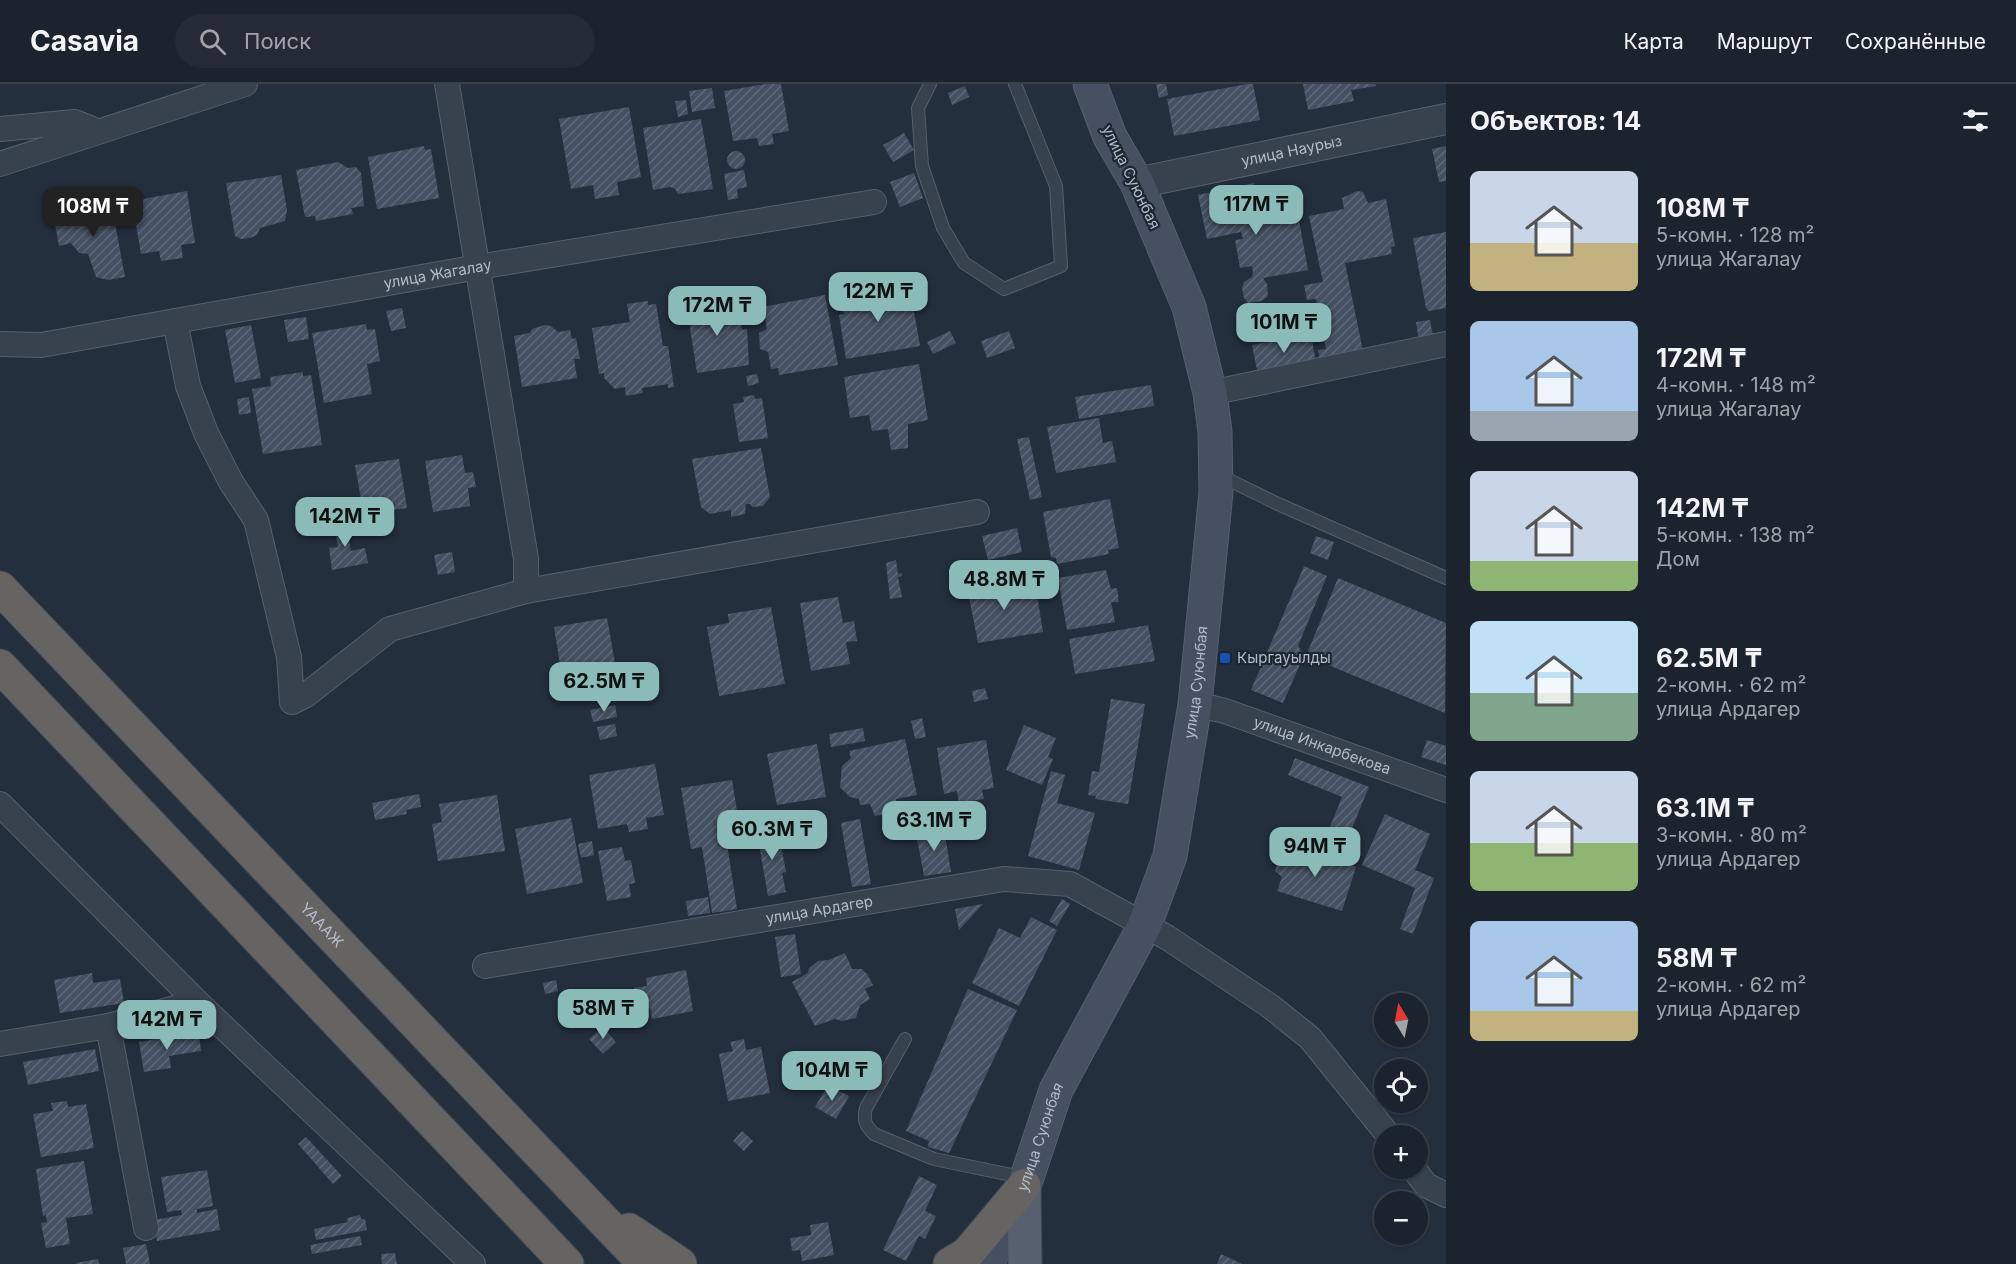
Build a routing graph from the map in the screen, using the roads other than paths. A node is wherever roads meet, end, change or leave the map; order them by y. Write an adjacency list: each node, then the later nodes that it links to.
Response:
1 (244, 84): 8 (street)
2 (447, 84): 12 (street)
3 (930, 84): 4 (lane)
4 (1015, 84)
5 (1090, 84): 10 (main road, улица Суюнбая)
6 (1446, 119): 10 (street, улица Наурыз)
7 (0, 129): 8 (street)
8 (97, 131): 9 (street)
9 (0, 164)
10 (1137, 183): 16 (main road, улица Суюнбая)
11 (874, 202): 12 (street, улица Жагалау)
12 (478, 267): 13 (street, улица Жагалау); 21 (street)
13 (176, 321): 14 (street, улица Жагалау); 21 (street)
14 (0, 344)
15 (1446, 344): 16 (street)
16 (1210, 393): 17 (main road, улица Суюнбая)
17 (1216, 470): 19 (lane); 23 (main road, улица Суюнбая)
18 (977, 512): 21 (street)
19 (1446, 578)
20 (0, 588): 36 (highway, ҮАААЖ)
21 (526, 591)
22 (0, 666): 39 (highway)
23 (1195, 704): 24 (street, улица Инкарбекова); 26 (main road, улица Суюнбая)
24 (1446, 790)
25 (0, 804): 28 (street)
26 (1144, 927): 27 (street, улица Ардагер); 32 (street, улица Ардагер); 34 (main road, улица Суюнбая)
27 (485, 966)
28 (197, 1002): 29 (street); 38 (street)
29 (108, 1026): 31 (street); 37 (street)
30 (905, 1039): 34 (lane)
31 (0, 1044)
32 (1380, 1125)
33 (1421, 1179): 35 (street)
34 (1026, 1182): 42 (highway); 43 (main road, улица Суюнбая); 44 (main road); 45 (main road)
35 (1446, 1195)
36 (582, 1196): 40 (highway, ҮАААЖ); 41 (highway)
37 (146, 1228)
38 (473, 1264)
39 (567, 1264)
40 (645, 1264)
41 (680, 1264)
42 (951, 1264)
43 (987, 1264)
44 (1012, 1264)
45 (1025, 1264)

